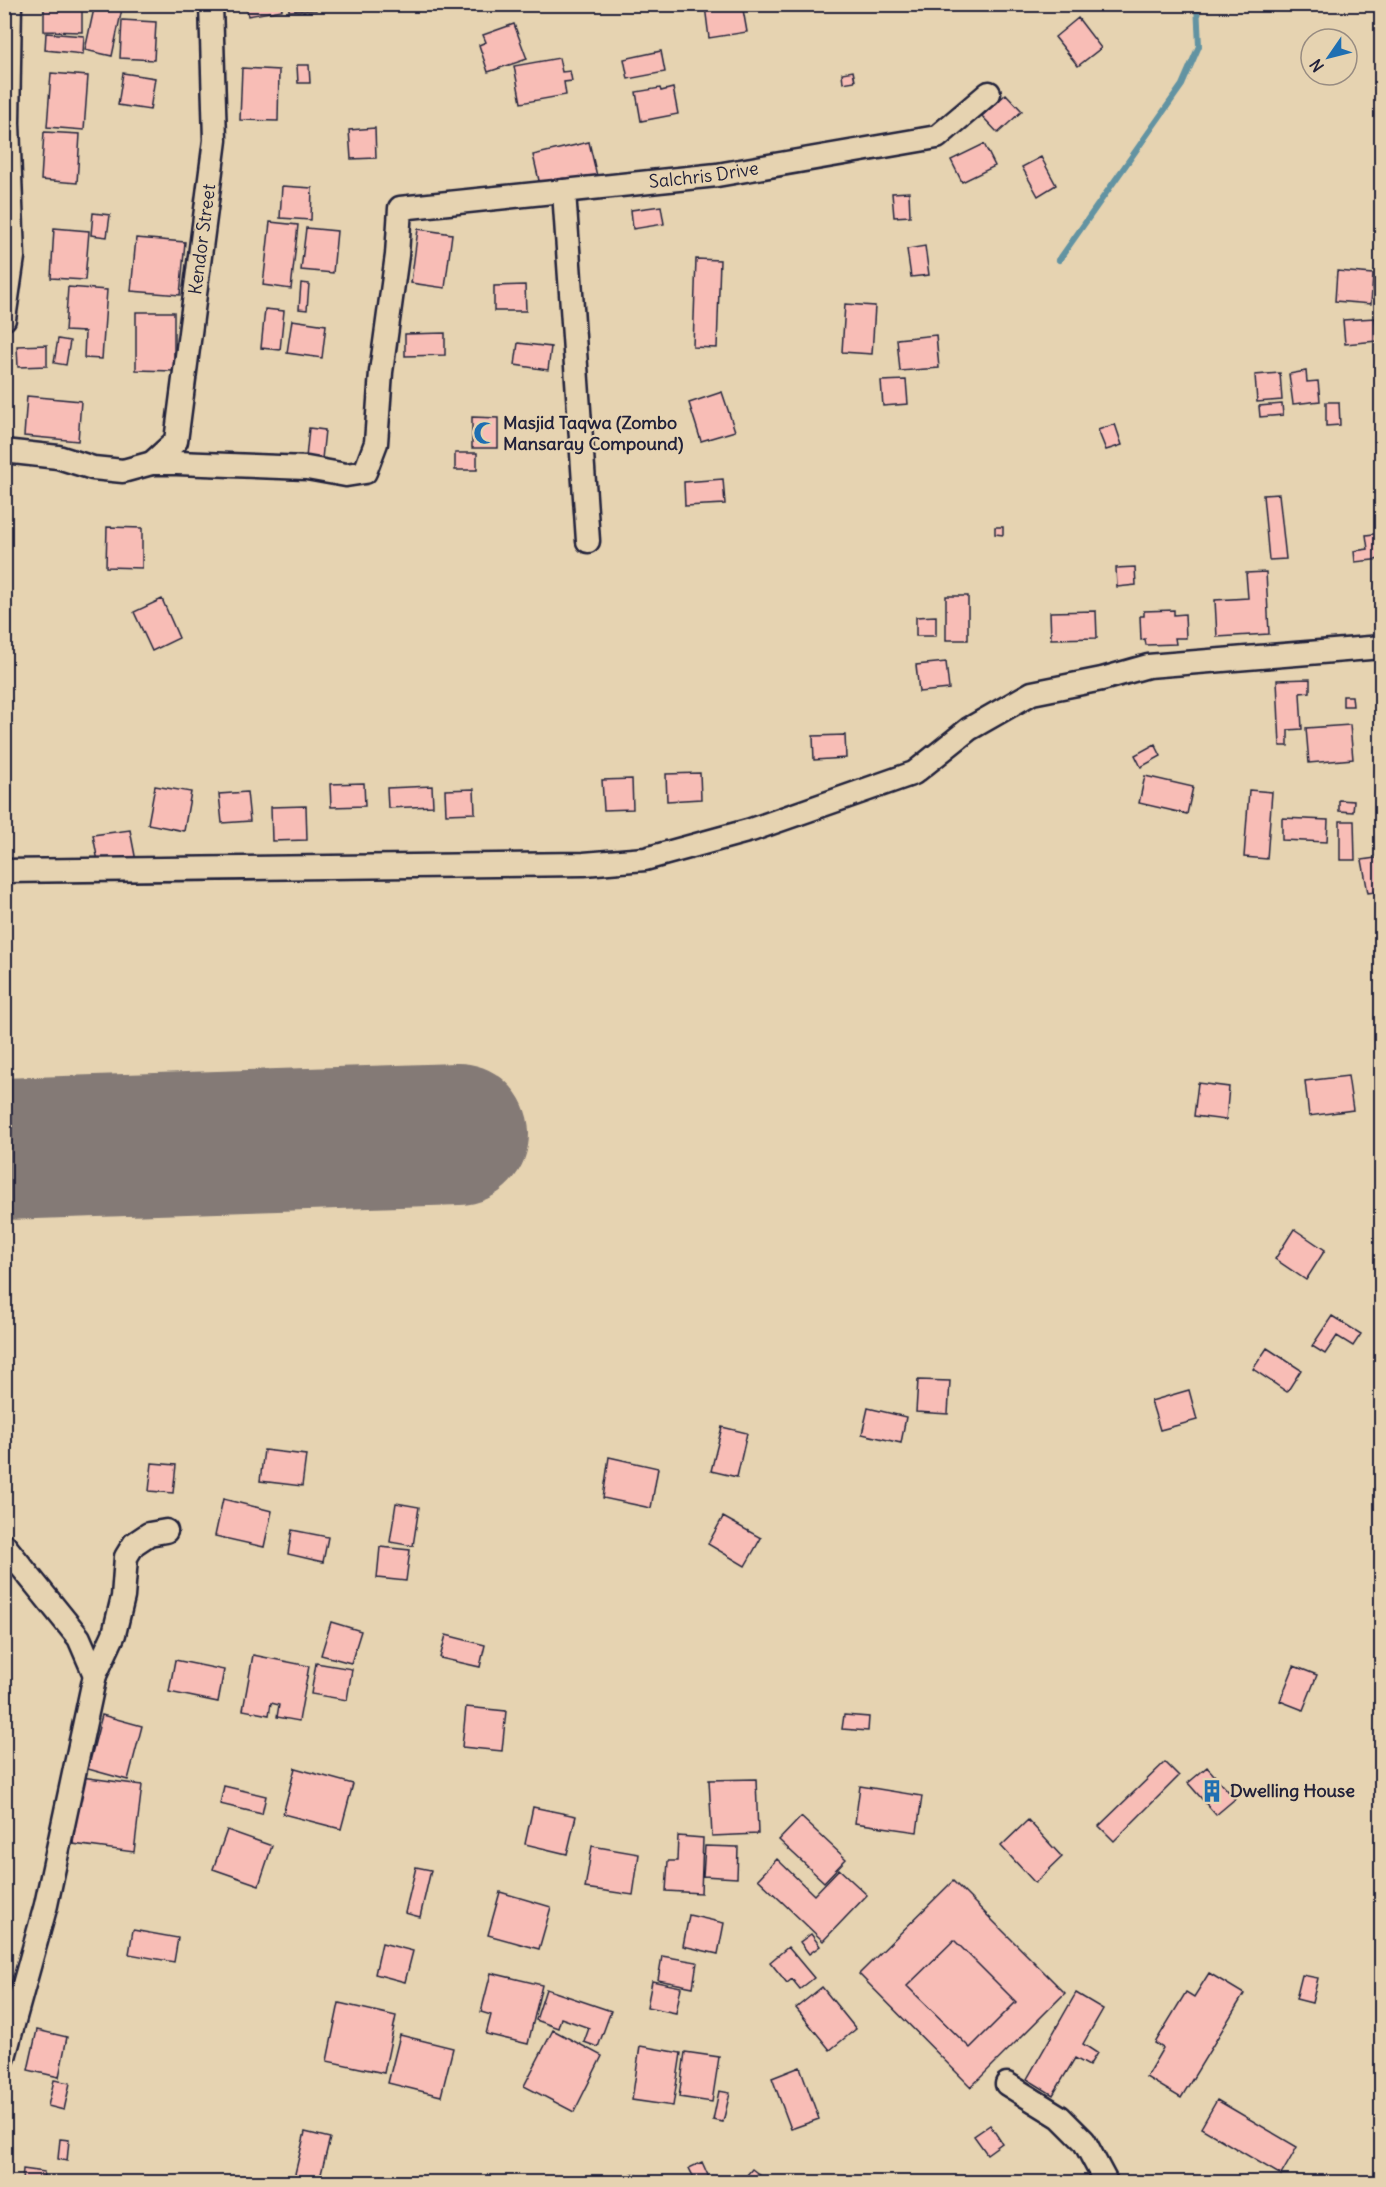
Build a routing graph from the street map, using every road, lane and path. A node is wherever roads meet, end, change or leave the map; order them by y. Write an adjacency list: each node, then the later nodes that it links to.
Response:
1 (10, 4): 5 (street)
2 (212, 4): 7 (street, Kendor Street)
3 (989, 93): 4 (street, Salchris Drive)
4 (564, 191): 7 (street, Salchris Drive); 8 (street)
5 (4, 319)
6 (4, 451): 7 (street)
7 (152, 464)
8 (588, 541)
9 (1382, 647): 10 (street)
10 (4, 871)
11 (166, 1531): 13 (street)
12 (4, 1545): 13 (street)
13 (95, 1675): 14 (street)
14 (13, 1995): 15 (street)
15 (4, 2057)
16 (1007, 2084): 17 (street)
17 (1106, 2182)

